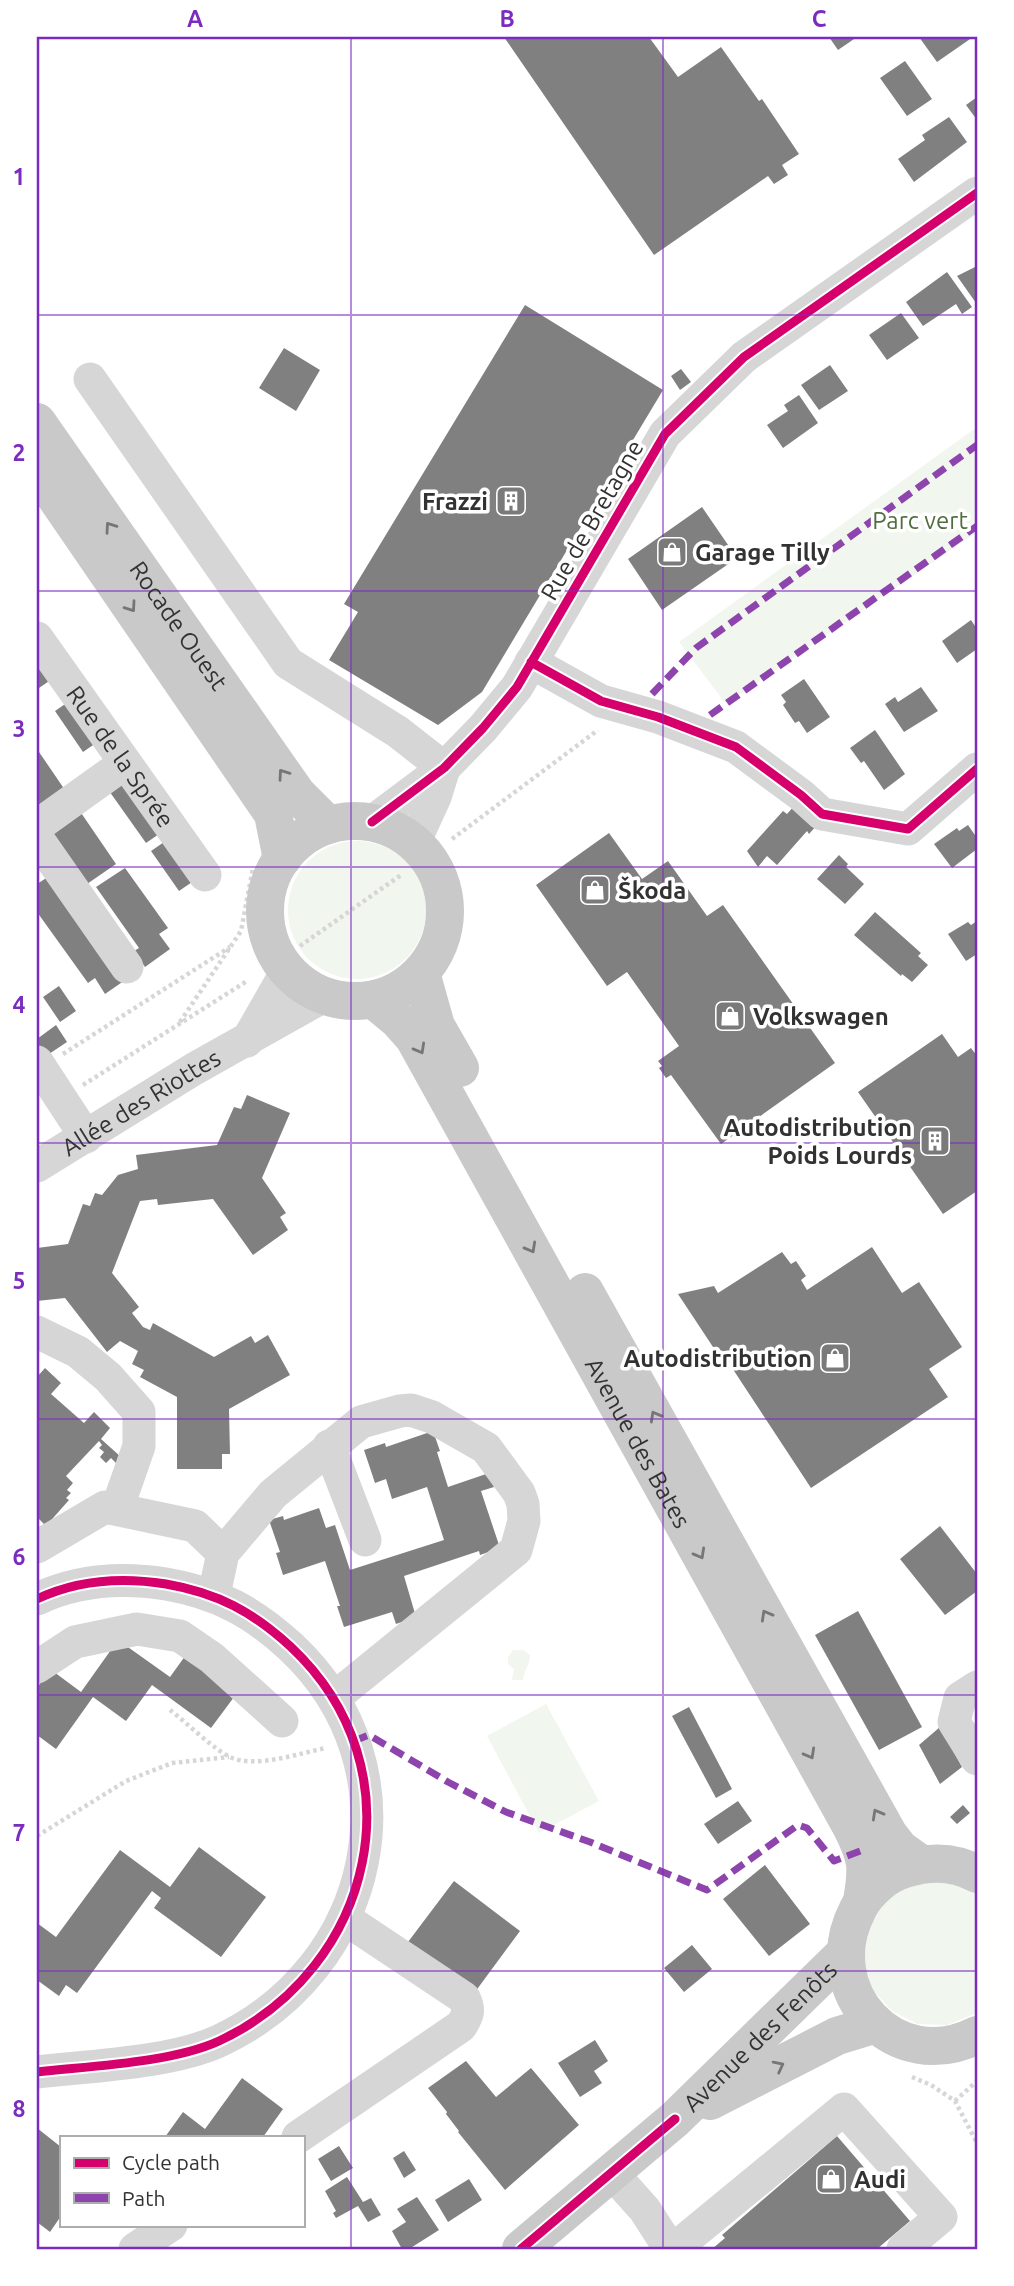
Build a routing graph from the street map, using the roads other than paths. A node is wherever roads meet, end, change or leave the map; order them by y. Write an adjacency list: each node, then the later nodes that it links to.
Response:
1 (977, 193): 6 (street, Rue de Bretagne)
2 (90, 379): 9 (street)
3 (37, 422): 12 (main road, Rocade Ouest, one-way to 3)
4 (37, 470): 15 (main road, Rocade Ouest, one-way to 15)
5 (37, 638): 8 (street, Rue de la Sprée)
6 (537, 652): 7 (street); 7 (street); 9 (street, Rue de Bretagne)
7 (736, 747): 10 (street)
8 (125, 763): 13 (street); 17 (street, Rue de la Sprée)
9 (444, 768): 11 (street, Rue de Bretagne); 16 (street, Rue de Bretagne)
10 (977, 769)
11 (372, 822): 12 (main road); 16 (main road)
12 (328, 825): 15 (main road)
13 (37, 826)
14 (37, 838): 19 (street)
15 (267, 858): 18 (main road)
16 (408, 859): 20 (main road)
17 (205, 875)
18 (279, 965): 21 (main road); 23 (street, Allée des Riottes)
19 (128, 967)
20 (421, 973): 22 (main road); 40 (main road, Avenue des Bates, one-way to 20)
21 (324, 996): 22 (main road); 23 (street, Allée des Riottes)
22 (374, 999): 42 (main road, Avenue des Bates, one-way to 42)
23 (247, 1041): 25 (street, Allée des Riottes)
24 (39, 1065): 25 (street)
25 (86, 1137): 26 (street, Allée des Riottes)
26 (37, 1166)
27 (37, 1332): 29 (street)
28 (329, 1446): 30 (street); 32 (street); 37 (street)
29 (117, 1509): 31 (street); 32 (street)
30 (365, 1540)
31 (37, 1547)
32 (223, 1553): 33 (street)
33 (214, 1595): 34 (street); 37 (street)
34 (37, 1599)
35 (37, 1667): 38 (street)
36 (977, 1687): 39 (street)
37 (334, 1698): 43 (street)
38 (282, 1721)
39 (977, 1759)
40 (921, 1864): 41 (main road); 42 (main road)
41 (973, 1866)
42 (862, 1901): 44 (main road)
43 (344, 1918): 47 (street); 49 (street)
44 (844, 1954): 45 (main road); 48 (main road, Avenue des Fenôts)
45 (876, 2024): 46 (main road); 48 (main road, Avenue des Fenôts, one-way to 45)
46 (970, 2047)
47 (37, 2072)
48 (675, 2119): 50 (main road, Avenue des Fenôts)
49 (299, 2136)
50 (611, 2173): 53 (main road, Avenue des Fenôts); 54 (street)
51 (170, 2226): 52 (street)
52 (135, 2249)
53 (521, 2249)
54 (672, 2249): 55 (street)
55 (903, 2249)

